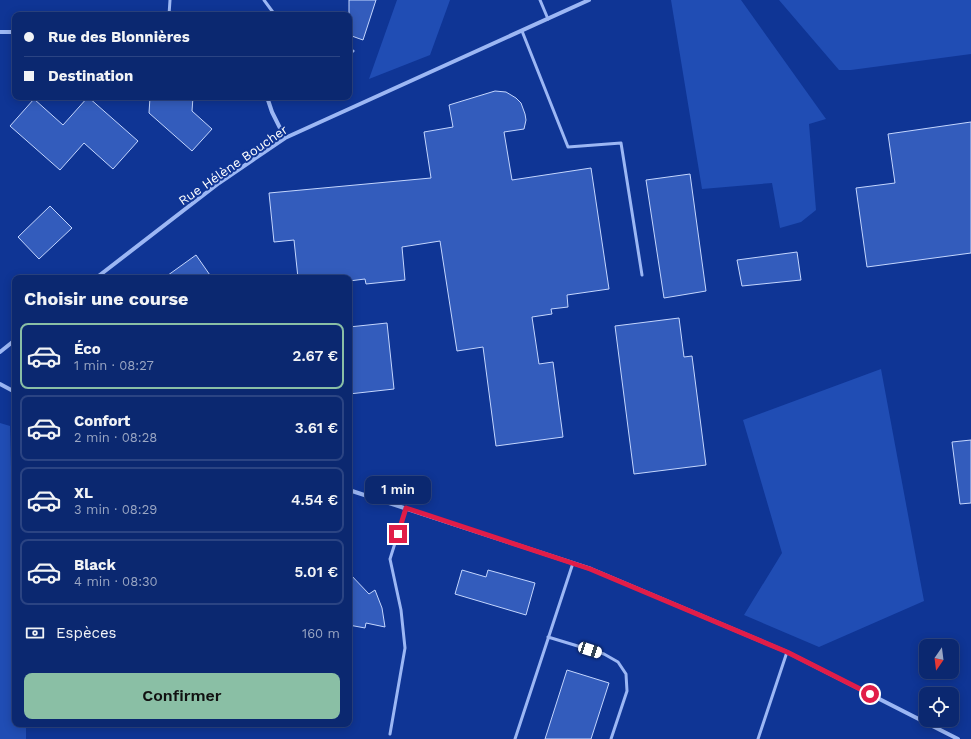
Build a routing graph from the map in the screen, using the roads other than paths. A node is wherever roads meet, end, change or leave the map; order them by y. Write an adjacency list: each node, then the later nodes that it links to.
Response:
1 (170, 0): 5 (lane)
2 (264, 0): 6 (lane)
3 (540, 0): 7 (lane)
4 (589, 0): 7 (street, Rue Hélène Boucher)
5 (169, 12)
6 (273, 12)
7 (548, 19): 8 (street, Rue Hélène Boucher)
8 (522, 31): 12 (street, Rue Hélène Boucher); 14 (lane)
9 (0, 32): 10 (street)
10 (12, 32)
11 (268, 100): 12 (street)
12 (285, 138): 13 (street, Rue Hélène Boucher)
13 (100, 275)
14 (642, 275)
15 (12, 342): 16 (street)
16 (0, 352)
17 (0, 384): 18 (street)
18 (12, 390)
19 (352, 491): 20 (street)
20 (406, 508): 21 (street); 24 (lane)
21 (573, 563): 22 (lane); 23 (street)
22 (548, 637): 25 (lane); 26 (lane)
23 (787, 652): 27 (lane); 28 (street)
24 (390, 734)
25 (514, 739)
26 (611, 739)
27 (758, 739)
28 (958, 739)

